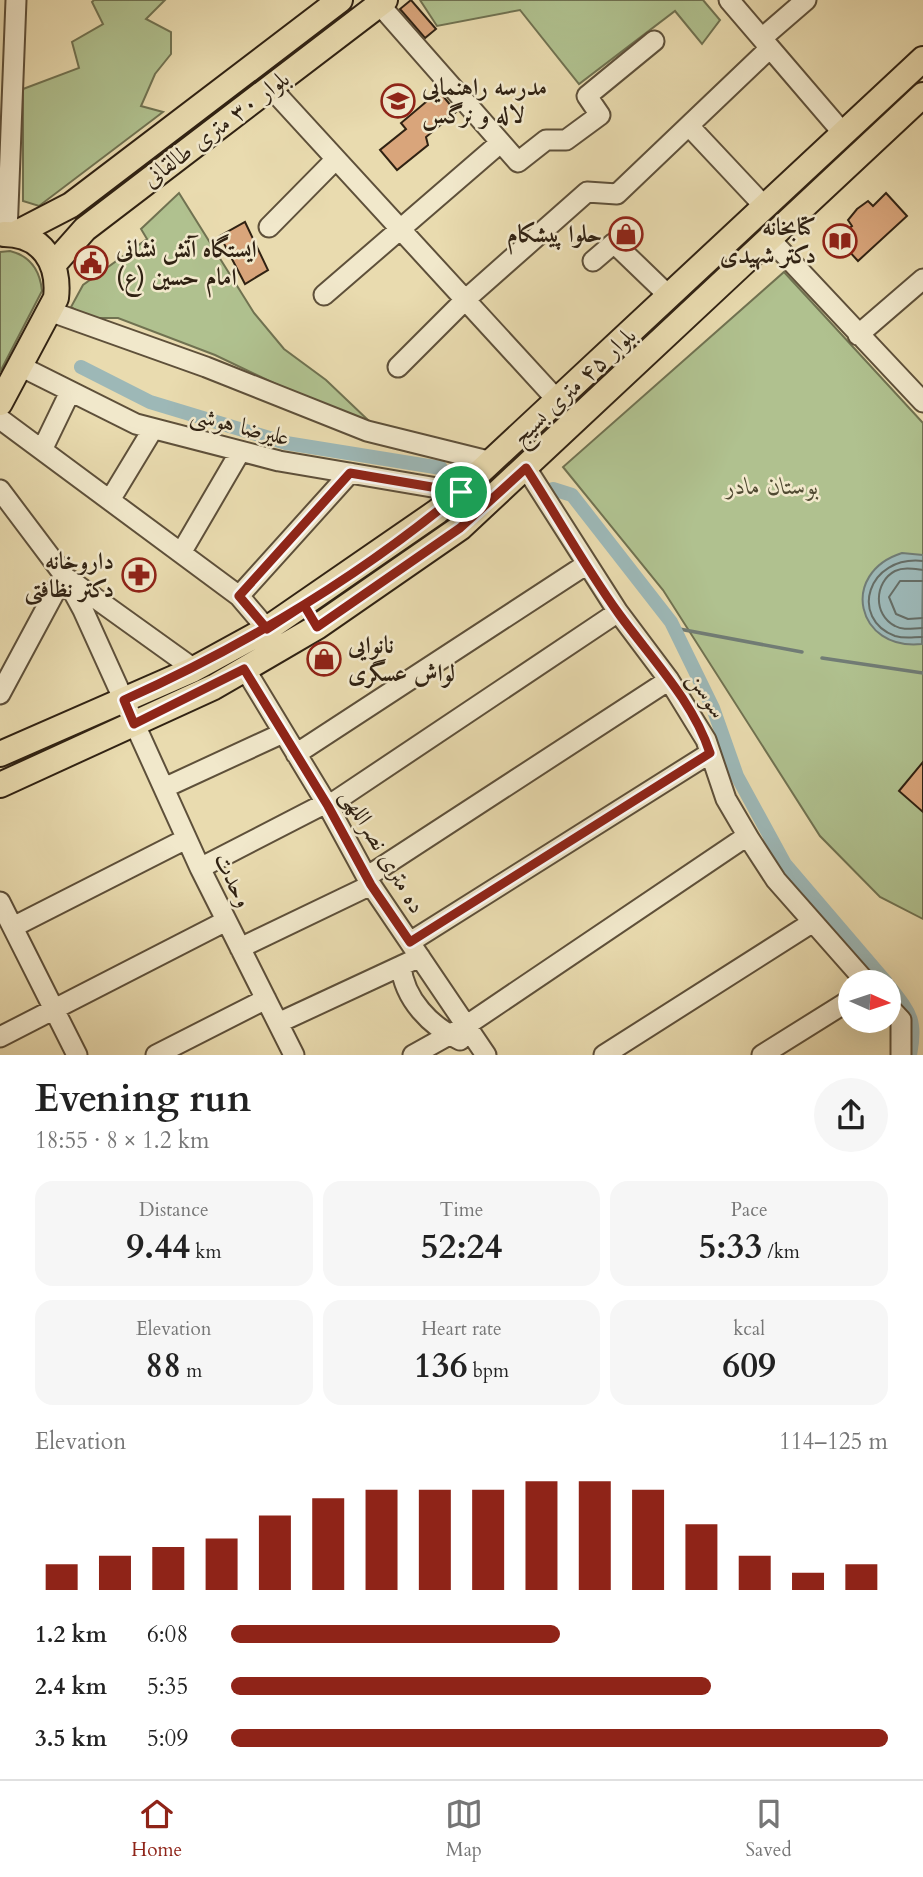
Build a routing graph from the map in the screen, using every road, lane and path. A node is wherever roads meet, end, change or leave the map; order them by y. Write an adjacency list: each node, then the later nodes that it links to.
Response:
1 (16, 0): 10 (street)
2 (340, 0): 19 (main road, بلوار ۳۰ متری طالقانی)
3 (729, 0): 7 (street)
4 (806, 0): 7 (street)
5 (382, 2): 9 (main road, بلوار ۳۰ متری طالقانی); 14 (street)
6 (654, 41): 14 (street)
7 (766, 43): 12 (street); 13 (street)
8 (923, 58): 13 (main road, بلوار ۴۵ متری بسیج)
9 (270, 88): 15 (street); 22 (main road, بلوار ۳۰ متری طالقانی)
10 (6, 91): 19 (street)
11 (923, 95): 20 (main road, بلوار ۴۵ متری بسیج)
12 (689, 126): 16 (street); 26 (street)
13 (843, 134): 16 (main road, بلوار ۴۵ متری بسیج)
14 (500, 143): 18 (street)
15 (337, 159): 17 (street); 18 (street)
16 (765, 207): 25 (main road, بلوار ۴۵ متری بسیج)
17 (269, 227)
18 (400, 229): 24 (street); 26 (street)
19 (8, 234): 22 (main road)
20 (769, 238): 28 (street); 40 (main road, بلوار ۴۵ متری بسیج)
21 (593, 261): 25 (street)
22 (54, 264): 27 (main road)
23 (923, 279): 28 (street)
24 (324, 295)
25 (669, 296): 32 (main road, بلوار ۴۵ متری بسیج)
26 (465, 300): 30 (street); 32 (street)
27 (50, 311): 29 (main road); 39 (street)
28 (858, 335): 33 (street)
29 (20, 366): 31 (street, علیرضا هوشی); 34 (main road)
30 (397, 367)
31 (70, 392): 36 (street, علیرضا هوشی); 37 (street)
32 (558, 401): 39 (main road, بلوار ۴۵ متری بسیج)
33 (923, 402)
34 (0, 403)
35 (0, 419): 37 (street)
36 (153, 429): 38 (street, علیرضا هوشی); 44 (street)
37 (42, 450): 44 (street)
38 (240, 452): 41 (street, علیرضا هوشی); 45 (street)
39 (492, 463): 43 (main road, بلوار ۴۵ متری بسیج)
40 (526, 468): 46 (street, سوسن); 51 (main road, بلوار ۴۵ متری بسیج)
41 (350, 473): 43 (street, علیرضا هوشی); 48 (street)
42 (0, 490): 47 (street)
43 (461, 492): 49 (main road, بلوار ۴۵ متری بسیج)
44 (110, 500): 45 (street)
45 (181, 553): 48 (street)
46 (587, 564): 50 (street, سوسن); 62 (street)
47 (64, 575): 53 (street); 56 (street); 57 (street)
48 (239, 596): 52 (street)
49 (304, 605): 51 (main road); 52 (main road, بلوار ۴۵ متری بسیج)
50 (618, 612): 55 (street, سوسن); 65 (street)
51 (317, 627): 54 (main road, بلوار ۴۵ متری بسیج)
52 (267, 629): 53 (main road, بلوار ۴۵ متری بسیج)
53 (194, 669): 57 (main road, بلوار ۴۵ متری بسیج)
54 (244, 669): 58 (main road, بلوار ۴۵ متری بسیج); 59 (street, ده متری نصراللهی)
55 (669, 680): 60 (street, سوسن); 69 (street)
56 (0, 694)
57 (124, 700): 58 (street, وحدت); 61 (main road, بلوار ۴۵ متری بسیج)
58 (134, 724): 63 (main road, بلوار ۴۵ متری بسیج); 64 (street, وحدت)
59 (283, 733): 62 (street, ده متری نصراللهی); 64 (street)
60 (710, 753): 66 (street, سوسن); 75 (street)
61 (0, 754)
62 (296, 754): 65 (street, ده متری نصراللهی)
63 (0, 785)
64 (164, 788): 67 (street, وحدت)
65 (327, 804): 68 (street); 69 (street, ده متری نصراللهی)
66 (747, 836): 72 (street, سوسن); 82 (street)
67 (187, 839): 68 (street, وحدت); 73 (street)
68 (200, 868): 71 (street, وحدت)
69 (369, 880): 74 (street); 75 (street, ده متری نصراللهی)
70 (0, 902): 73 (street)
71 (226, 921): 74 (street, وحدت); 80 (street)
72 (813, 922): 77 (street, سوسن); 92 (street)
73 (13, 927): 80 (street)
74 (240, 948): 78 (street, وحدت)
75 (415, 949): 76 (street); 82 (street, ده متری نصراللهی)
76 (401, 966): 81 (street); 84 (street)
77 (855, 970)
78 (266, 999): 81 (street, وحدت); 89 (street)
79 (838, 1008): 93 (street)
80 (54, 1009): 85 (street); 88 (street)
81 (278, 1023): 90 (street, وحدت)
82 (467, 1025): 84 (street); 86 (street, ده متری نصراللهی)
83 (900, 1033): 87 (street)
84 (449, 1035): 86 (street); 91 (street)
85 (0, 1037)
86 (485, 1052)
87 (899, 1053)
88 (78, 1055)
89 (156, 1055)
90 (294, 1055)
91 (413, 1055)
92 (604, 1055)
93 (762, 1055)

